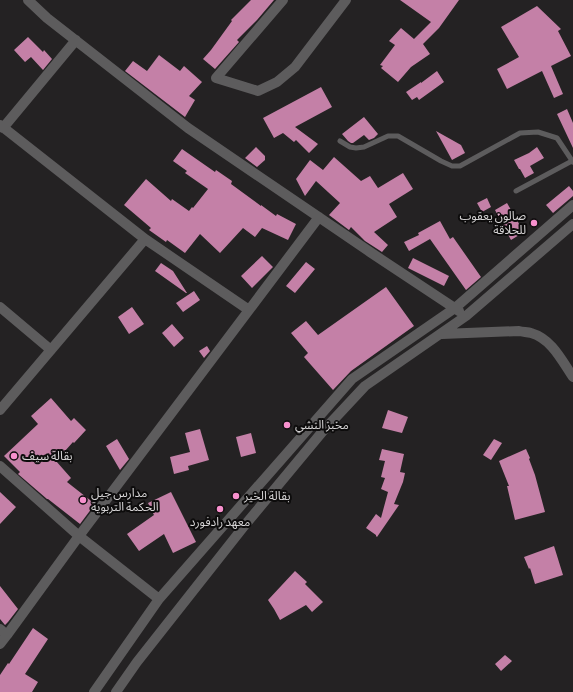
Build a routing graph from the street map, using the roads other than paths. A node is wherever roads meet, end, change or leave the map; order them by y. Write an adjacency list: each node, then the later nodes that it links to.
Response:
1 (28, 0): 4 (street)
2 (283, 0): 3 (street)
3 (346, 0)
4 (76, 40): 5 (street); 10 (street)
5 (2, 126): 12 (street)
6 (340, 141): 7 (lane)
7 (573, 162): 8 (lane)
8 (516, 191)
9 (573, 205): 14 (street)
10 (319, 217): 14 (street); 15 (street)
11 (573, 224): 16 (street)
12 (145, 239): 15 (street); 18 (street)
13 (0, 307): 18 (street)
14 (455, 308): 16 (street); 23 (street)
15 (249, 310): 22 (street)
16 (466, 316): 17 (street)
17 (442, 334): 19 (street); 27 (street)
18 (51, 350): 20 (street)
19 (573, 378)
20 (0, 410)
21 (0, 466): 22 (street)
22 (79, 536): 23 (street); 24 (street)
23 (159, 599): 26 (street)
24 (4, 632): 25 (street)
25 (0, 644)
26 (94, 692)
27 (116, 692)

